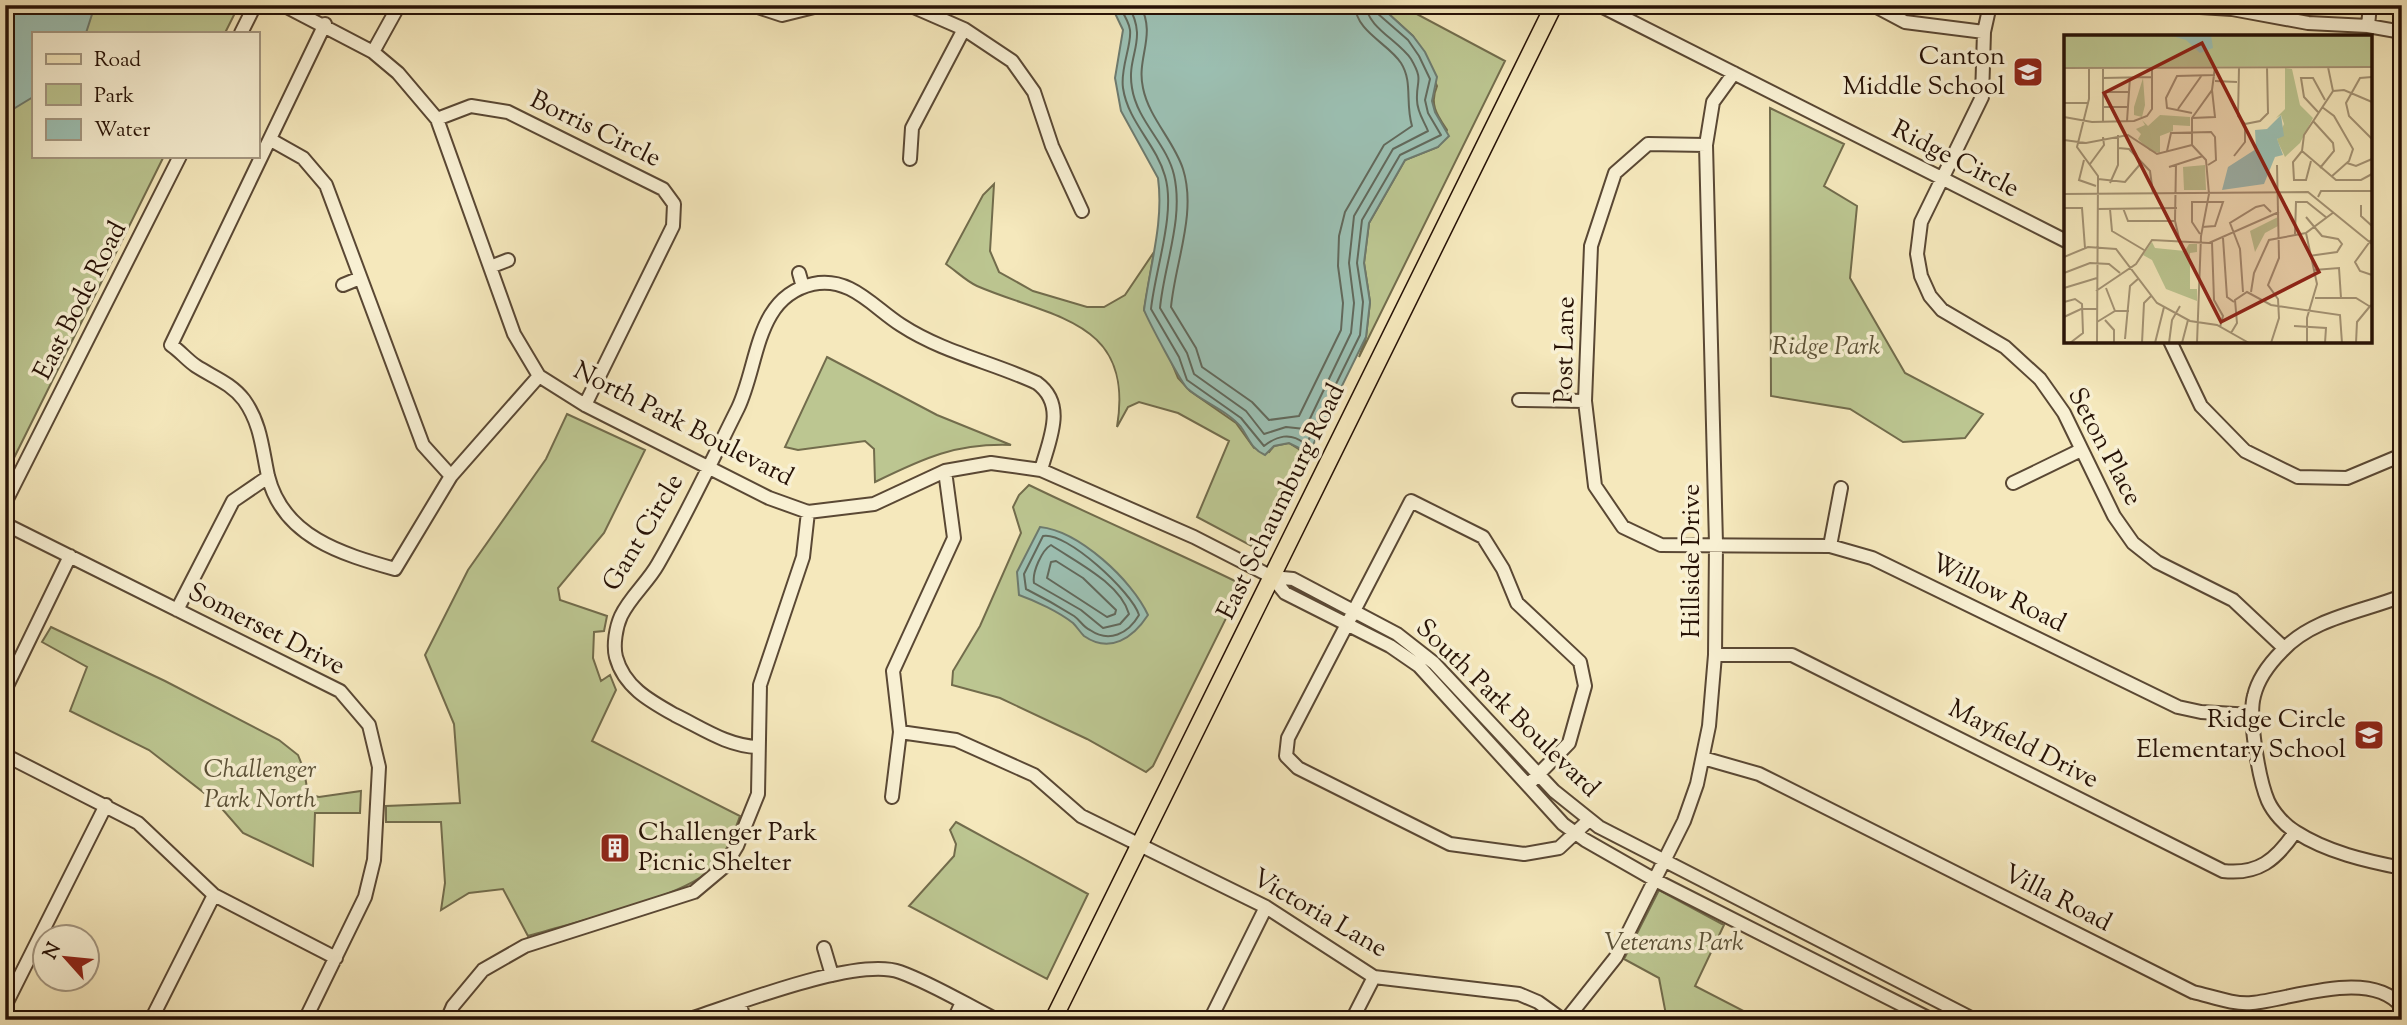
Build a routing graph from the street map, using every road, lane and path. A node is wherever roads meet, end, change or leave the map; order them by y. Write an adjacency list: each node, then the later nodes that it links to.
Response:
1 (255, 5): 17 (street)
2 (284, 5): 14 (street, North Park Boulevard)
3 (398, 5): 20 (street)
4 (751, 5): 5 (street)
5 (822, 5)
6 (909, 5): 16 (street)
7 (1554, 5): 56 (main road, East Schaumburg Road)
8 (1599, 5): 21 (street, Ridge Circle)
9 (1873, 5): 18 (street)
10 (1990, 5): 18 (street, Seton Place)
11 (2168, 5): 13 (street)
12 (2370, 5): 15 (street)
13 (2233, 7): 15 (street)
14 (325, 24): 20 (street, North Park Boulevard); 23 (street)
15 (2368, 26): 19 (street)
16 (964, 29): 26 (street); 28 (street)
17 (242, 32)
18 (1984, 32): 27 (street, Seton Place)
19 (2402, 32)
20 (373, 52): 22 (street, North Park Boulevard)
21 (1734, 73): 24 (street, Hillside Drive); 27 (street, Ridge Circle)
22 (437, 120): 31 (street, North Park Boulevard); 40 (street, Borris Circle)
23 (271, 140): 33 (street); 47 (street)
24 (1706, 145): 39 (street, Post Lane); 53 (street, Hillside Drive)
25 (179, 158): 50 (street, East Bode Road)
26 (910, 159)
27 (1942, 180): 29 (street, Ridge Circle); 41 (street, Seton Place)
28 (1082, 211)
29 (2064, 240)
30 (508, 260): 31 (street)
31 (490, 267): 37 (street, North Park Boulevard)
32 (799, 274): 35 (street)
33 (360, 278): 34 (street); 46 (street)
34 (343, 285)
35 (803, 287): 43 (street, Gant Circle); 44 (street)
36 (2171, 343): 42 (street)
37 (539, 376): 40 (street, North Park Boulevard); 46 (street)
38 (1519, 400): 39 (street)
39 (1585, 401): 53 (street, Post Lane)
40 (585, 405): 43 (street, North Park Boulevard)
41 (2081, 450): 48 (street); 61 (street, Seton Place)
42 (2402, 455)
43 (710, 466): 51 (street, North Park Boulevard); 66 (street, Gant Circle)
44 (1041, 470): 45 (street, North Park Boulevard); 56 (street, North Park Boulevard)
45 (945, 471): 51 (street, North Park Boulevard); 65 (street)
46 (451, 476): 47 (street)
47 (268, 477): 58 (street)
48 (2013, 483)
49 (1841, 488): 54 (street)
50 (5, 503)
51 (808, 512): 66 (street)
52 (5, 524): 55 (street, Somerset Drive)
53 (1716, 544): 54 (street, Willow Road); 62 (street, Hillside Drive)
54 (1830, 546): 64 (street, Willow Road)
55 (70, 556): 58 (street, Somerset Drive); 63 (street)
56 (1272, 577): 59 (street, South Park Boulevard); 60 (street, South Park Boulevard); 76 (main road, East Schaumburg Road)
57 (2402, 596): 61 (street)
58 (177, 610): 83 (street, Somerset Drive)
59 (1356, 612): 60 (street); 69 (street, South Park Boulevard); 69 (street)
60 (1345, 624): 70 (street, South Park Boulevard); 75 (street)
61 (2284, 648): 64 (street)
62 (1715, 655): 68 (street, Hillside Drive); 74 (street, Mayfield Drive)
63 (5, 690)
64 (2252, 715): 74 (street)
65 (900, 733): 71 (street); 76 (street, Victoria Lane)
66 (758, 747): 92 (street)
67 (5, 754): 72 (street)
68 (1703, 758): 77 (street, Hillside Drive); 89 (street, Villa Road)
69 (1539, 775): 70 (street); 73 (street, South Park Boulevard)
70 (1528, 785): 75 (street, South Park Boulevard)
71 (892, 797)
72 (106, 805): 80 (street); 88 (street)
73 (1589, 820): 75 (street); 77 (street, South Park Boulevard)
74 (2295, 832): 78 (street)
75 (1576, 834): 79 (street, South Park Boulevard)
76 (1139, 846): 81 (street, Victoria Lane); 97 (main road, East Schaumburg Road)
77 (1664, 861): 79 (street, Hillside Drive); 102 (street, South Park Boulevard)
78 (2402, 868)
79 (1655, 880): 100 (street, Hillside Drive); 101 (street, South Park Boulevard)
80 (214, 895): 83 (street); 90 (street)
81 (1266, 907): 85 (street, Victoria Lane); 98 (street)
82 (824, 948): 84 (street)
83 (336, 958): 91 (street, Somerset Drive)
84 (832, 975): 86 (street); 87 (street)
85 (1374, 977): 99 (street); 100 (street, Victoria Lane)
86 (962, 1002): 95 (street); 96 (street)
87 (740, 1004): 93 (street); 94 (street)
88 (5, 1006)
89 (2402, 1007)
90 (151, 1020)
91 (305, 1020)
92 (447, 1020)
93 (687, 1020)
94 (744, 1020)
95 (954, 1020)
96 (997, 1020)
97 (1053, 1020)
98 (1210, 1020)
99 (1352, 1020)
100 (1565, 1020)
101 (1933, 1020)
102 (1975, 1020)

